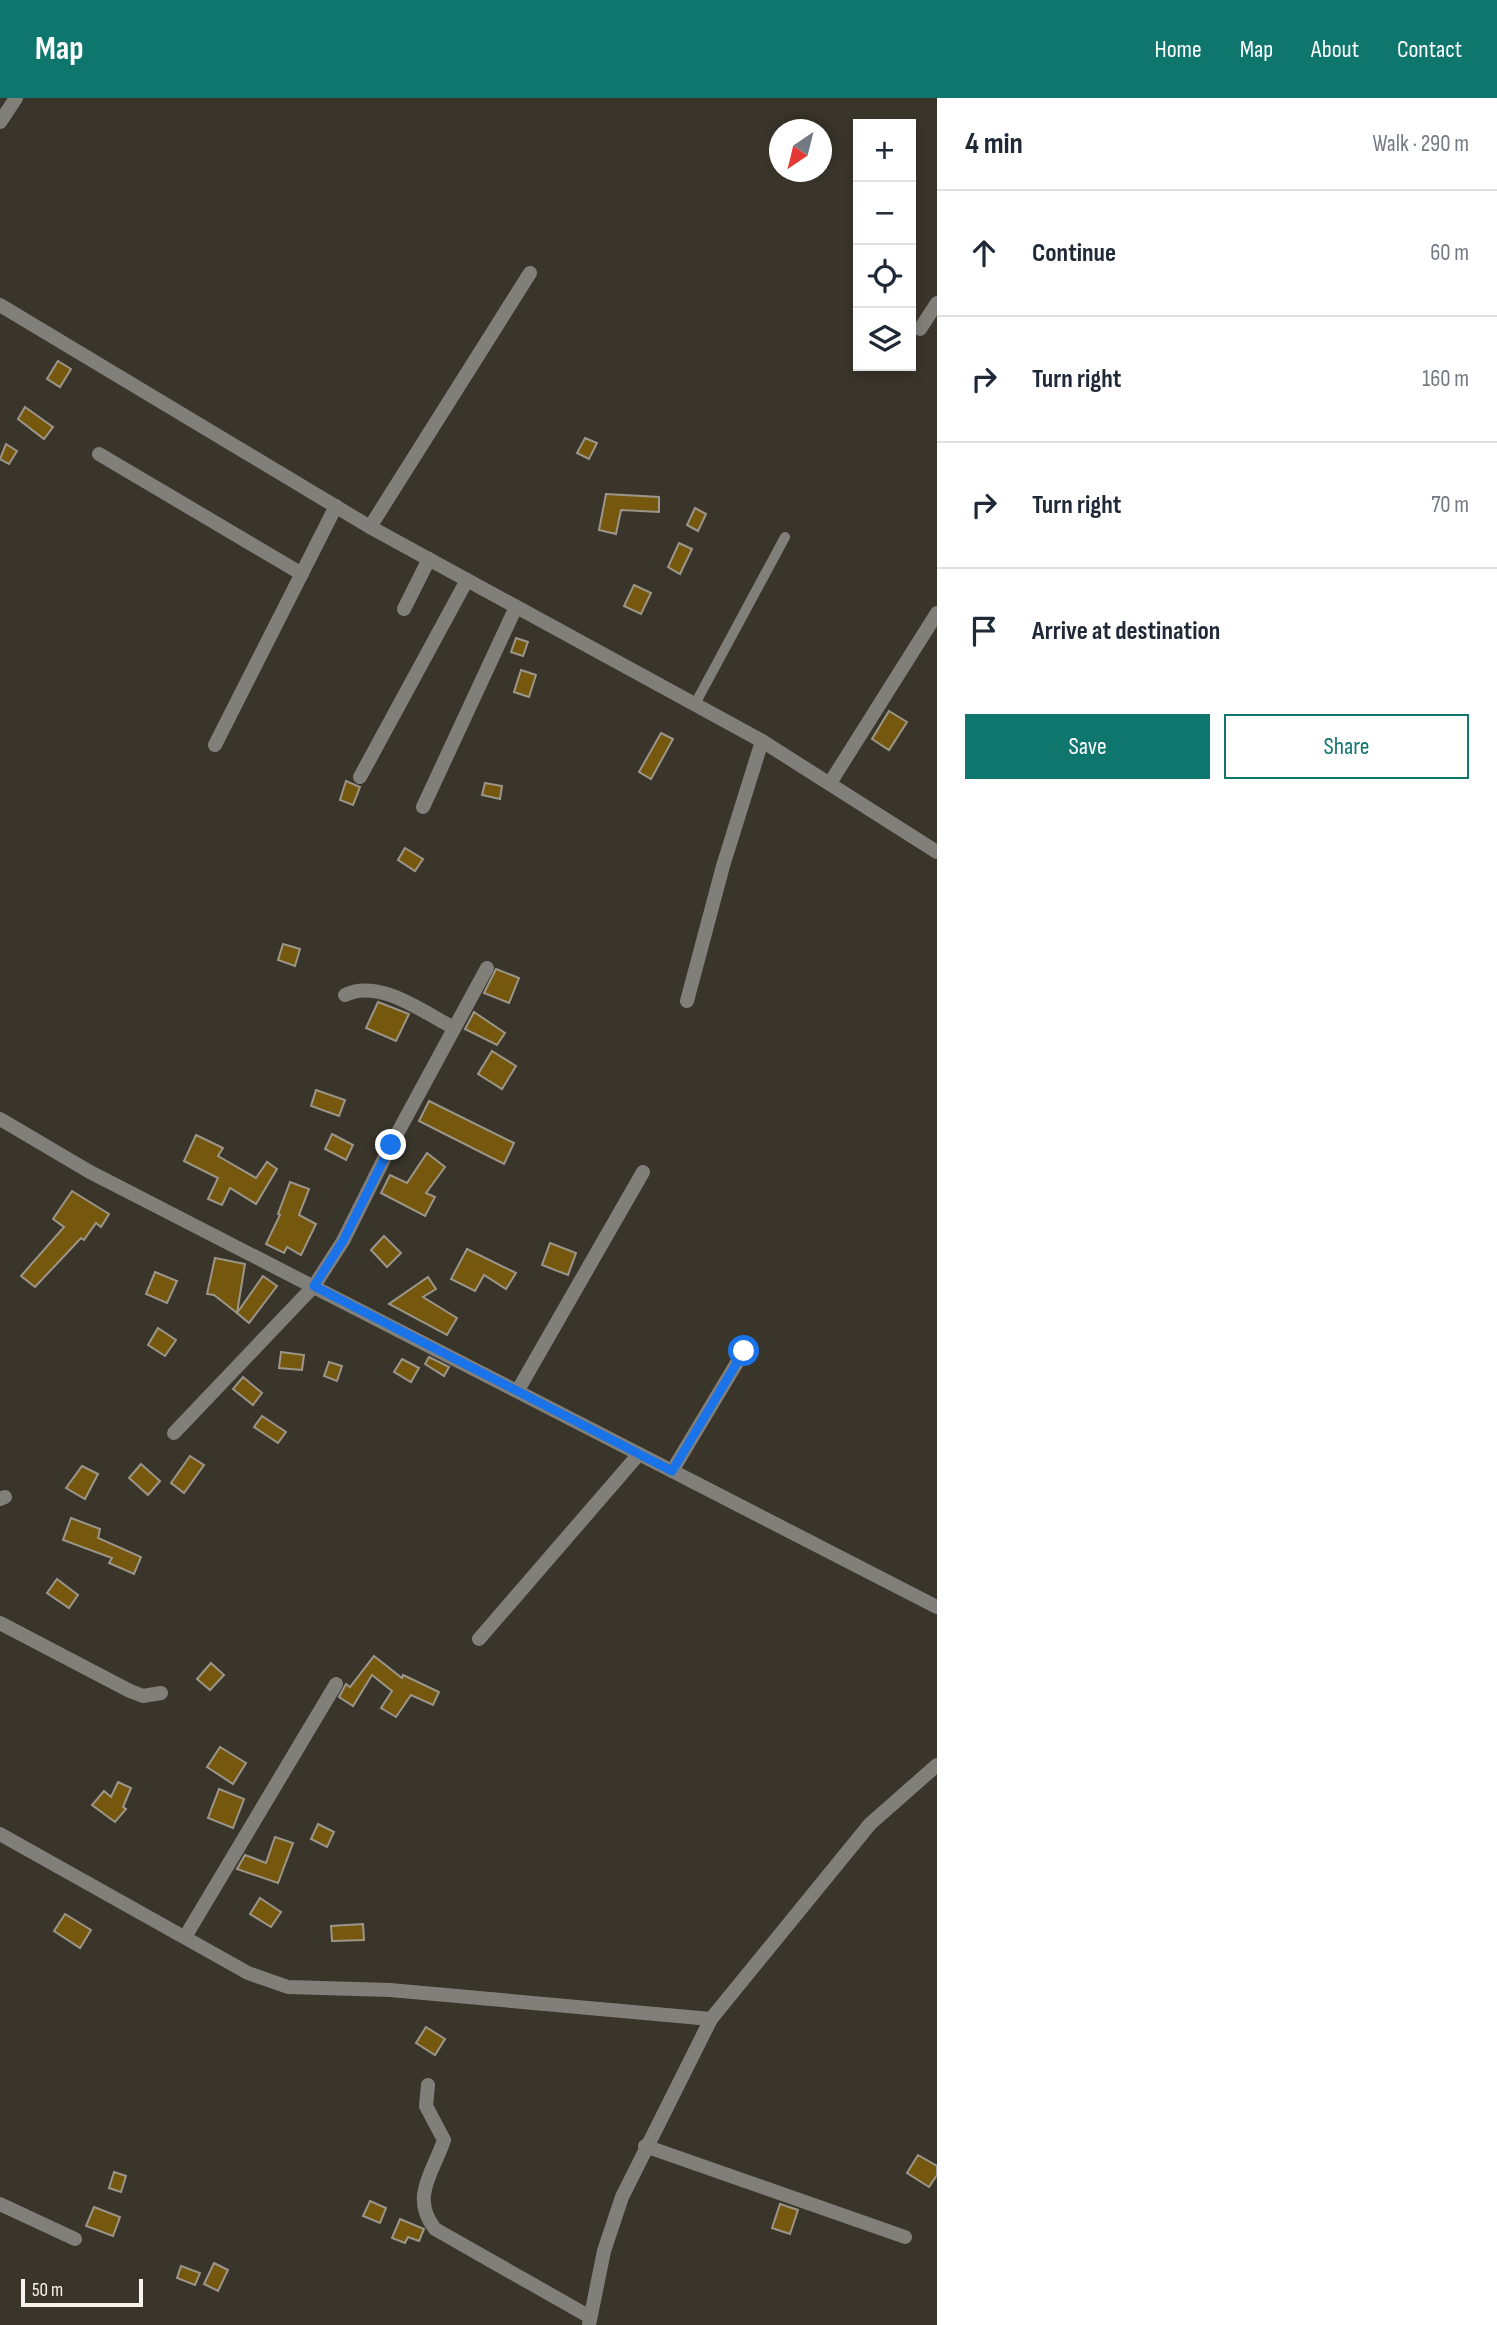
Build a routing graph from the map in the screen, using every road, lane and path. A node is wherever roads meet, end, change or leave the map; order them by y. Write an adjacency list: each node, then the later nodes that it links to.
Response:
1 (16, 98): 2 (street)
2 (0, 122)
3 (530, 273): 9 (street)
4 (937, 303): 6 (street)
5 (0, 305): 8 (street)
6 (920, 329)
7 (99, 454): 12 (street)
8 (336, 506): 9 (street); 12 (street)
9 (370, 527): 11 (street)
10 (785, 537): 17 (lane)
11 (429, 559): 13 (street); 15 (street)
12 (302, 574): 19 (street)
13 (467, 580): 14 (street); 20 (street)
14 (516, 607): 17 (street); 22 (street)
15 (404, 609)
16 (937, 613): 21 (street)
17 (695, 704): 18 (street)
18 (762, 741): 21 (street); 26 (street)
19 (215, 745)
20 (360, 777)
21 (830, 783): 23 (street)
22 (423, 807)
23 (937, 852)
24 (487, 968): 27 (street)
25 (345, 995): 27 (street)
26 (687, 1001)
27 (454, 1028): 30 (street)
28 (0, 1119): 30 (street)
29 (643, 1172): 32 (street)
30 (314, 1286): 32 (street); 33 (street)
31 (744, 1351): 35 (street)
32 (518, 1390): 34 (street)
33 (174, 1433)
34 (639, 1454): 35 (street); 38 (street)
35 (672, 1471): 36 (street)
36 (937, 1607)
37 (0, 1623): 40 (street)
38 (480, 1639)
39 (336, 1684): 43 (street)
40 (161, 1693)
41 (937, 1765): 44 (street)
42 (0, 1835): 43 (street)
43 (185, 1937): 44 (street)
44 (712, 2019): 46 (street)
45 (428, 2085): 50 (street)
46 (645, 2146): 48 (street); 50 (street)
47 (0, 2204): 49 (street)
48 (905, 2237)
49 (75, 2239)
50 (589, 2321)

